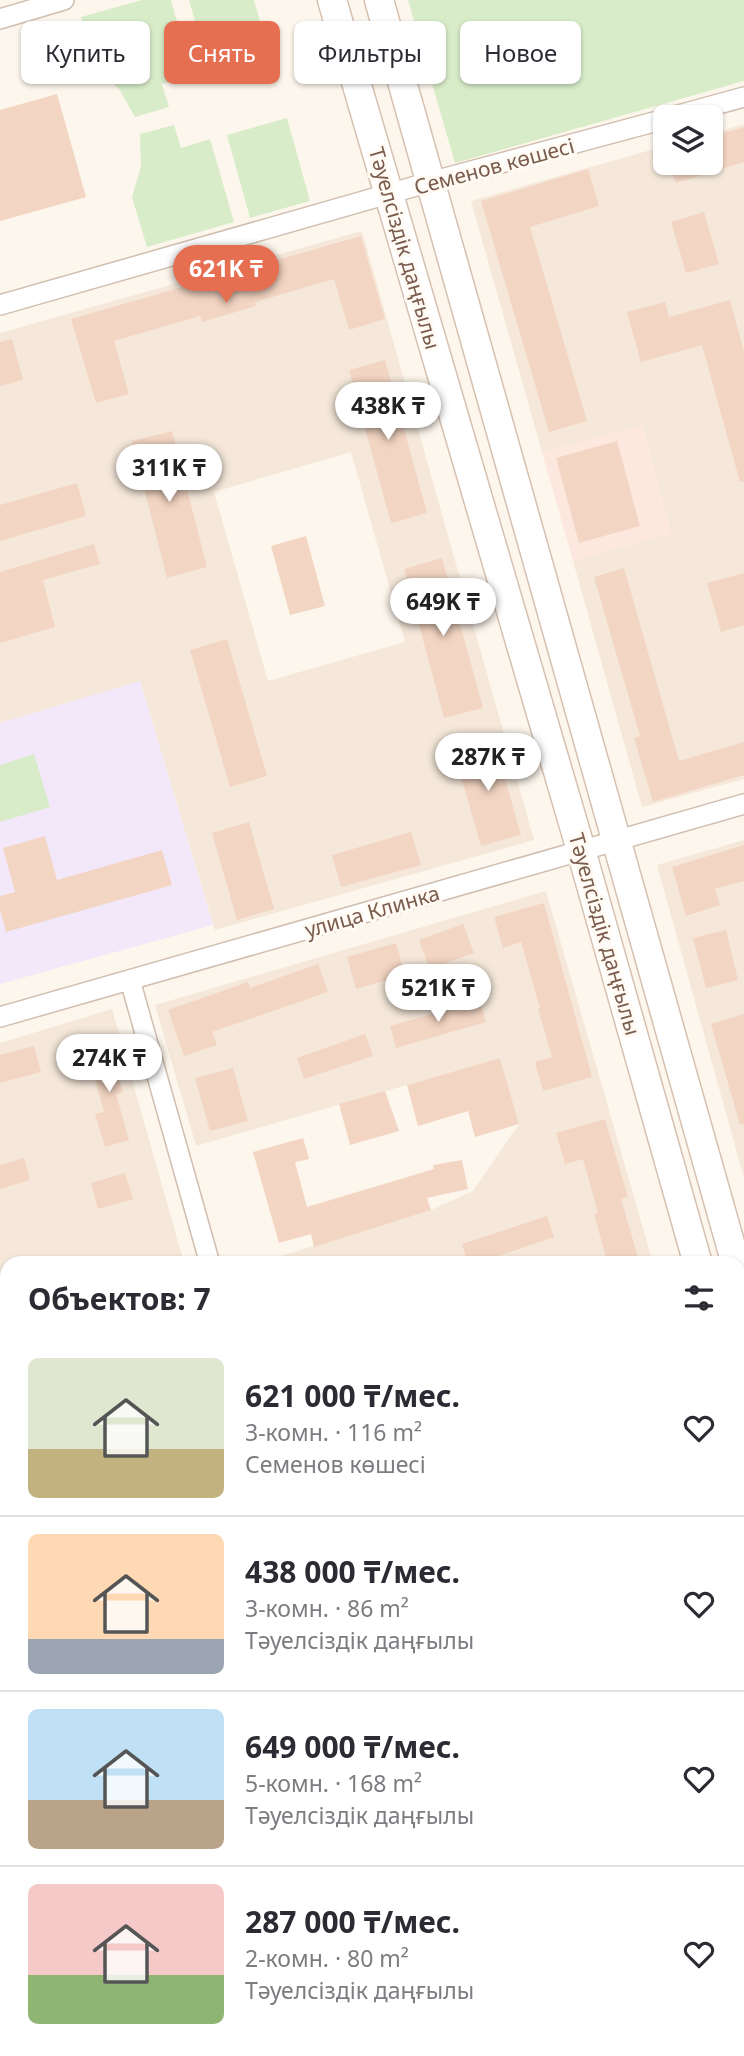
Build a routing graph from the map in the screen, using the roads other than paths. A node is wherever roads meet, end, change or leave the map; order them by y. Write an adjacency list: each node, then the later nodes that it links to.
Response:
1 (64, 0): 4 (street)
2 (332, 0): 9 (street, Тәуелсіздік даңғылы)
3 (379, 0): 8 (street, Тәуелсіздік даңғылы)
4 (0, 19)
5 (744, 97): 6 (street)
6 (715, 105)
7 (653, 122): 8 (street, Семенов көшесі)
8 (430, 182): 9 (street, Семенов көшесі); 12 (street, Тәуелсіздік даңғылы)
9 (389, 194): 10 (street, Семенов көшесі); 13 (street, Тәуелсіздік даңғылы)
10 (0, 305)
11 (744, 804): 12 (street, улица Клинка)
12 (616, 841): 13 (street, улица Клинка); 18 (street, Тәуелсіздік даңғылы)
13 (581, 850): 14 (street, улица Клинка); 17 (street, Тәуелсіздік даңғылы)
14 (130, 980): 15 (street, улица Клинка); 16 (street)
15 (0, 1017)
16 (207, 1256)
17 (696, 1256)
18 (734, 1256)

